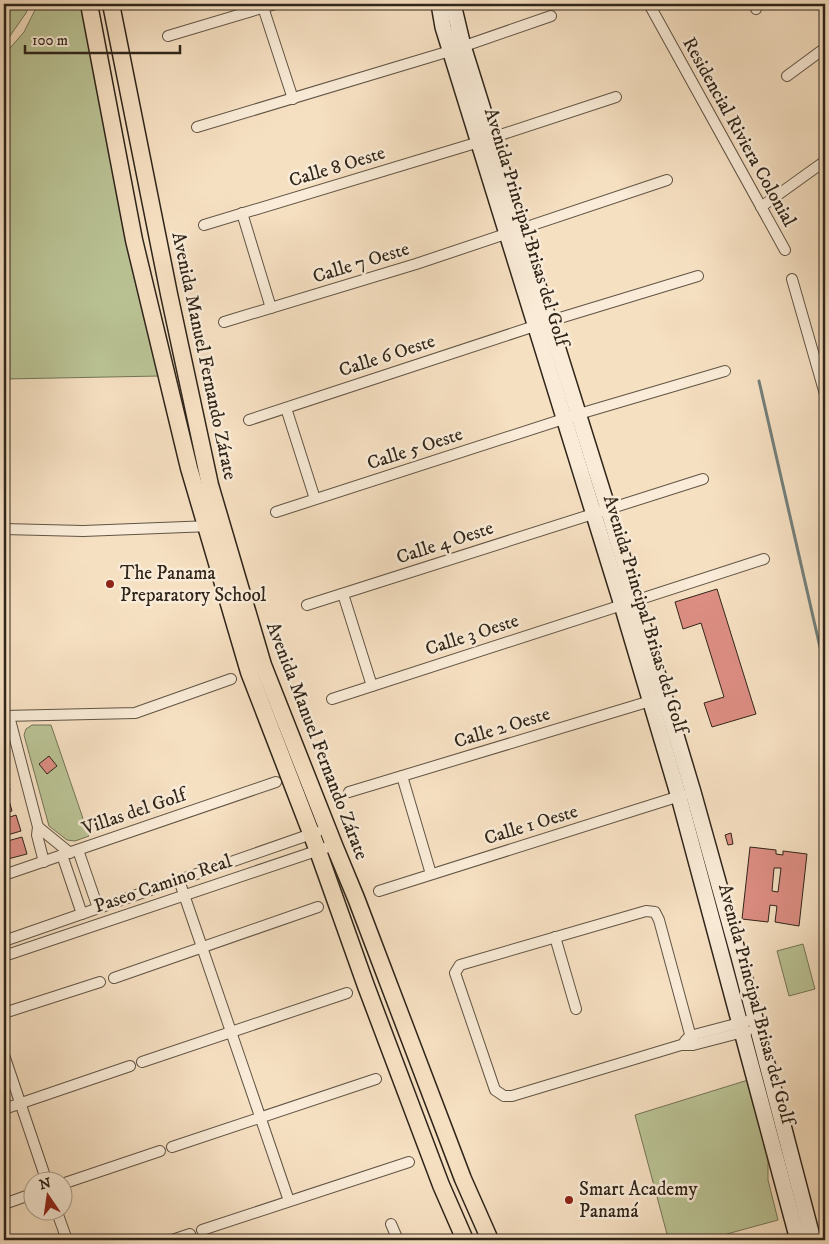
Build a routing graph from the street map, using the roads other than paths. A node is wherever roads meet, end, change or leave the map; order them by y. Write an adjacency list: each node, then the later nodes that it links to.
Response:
1 (89, 4): 39 (main road, Avenida Manuel Fernando Zárate)
2 (111, 4): 39 (main road, Avenida Manuel Fernando Zárate)
3 (275, 4): 7 (street)
4 (439, 4): 10 (street, Avenida Principal Brisas del Golf)
5 (453, 4): 10 (street, Avenida Principal Brisas del Golf)
6 (649, 4): 19 (street, Residencial Riviera Colonial)
7 (263, 5): 9 (street); 14 (street)
8 (551, 16): 10 (street)
9 (168, 36)
10 (457, 48): 14 (street); 16 (street, Avenida Principal Brisas del Golf)
11 (825, 48): 12 (street)
12 (787, 76)
13 (616, 97): 16 (street, Calle 8 Oeste)
14 (293, 98): 15 (street)
15 (197, 128)
16 (486, 140): 20 (street, Calle 8 Oeste); 22 (street, Avenida Principal Brisas del Golf)
17 (825, 161): 19 (street)
18 (667, 180): 22 (street, Calle 7 Oeste)
19 (761, 207): 23 (street, Residencial Riviera Colonial)
20 (242, 213): 21 (street, Calle 8 Oeste); 26 (street)
21 (204, 225)
22 (515, 232): 26 (street, Calle 7 Oeste); 28 (street, Avenida Principal Brisas del Golf)
23 (784, 250)
24 (698, 276): 28 (street, Calle 6 Oeste)
25 (792, 279): 30 (street)
26 (271, 308): 27 (street, Calle 7 Oeste)
27 (224, 322)
28 (543, 324): 31 (street, Calle 6 Oeste); 32 (street, Avenida Principal Brisas del Golf)
29 (725, 371): 32 (street, Calle 5 Oeste)
30 (825, 394)
31 (286, 408): 33 (street, Calle 6 Oeste); 35 (street)
32 (572, 416): 35 (street, Calle 5 Oeste); 36 (street, Avenida Principal Brisas del Golf); 38 (street, Avenida Principal Brisas del Golf)
33 (249, 420)
34 (702, 479): 36 (street, Calle 4 Oeste)
35 (315, 499): 37 (street, Calle 5 Oeste)
36 (608, 509): 38 (street, Calle 4 Oeste); 43 (street, Avenida Principal Brisas del Golf)
37 (276, 512)
38 (594, 514): 42 (street, Calle 4 Oeste); 43 (street, Avenida Principal Brisas del Golf)
39 (214, 525): 40 (street); 55 (main road, Avenida Manuel Fernando Zárate); 56 (main road, Avenida Manuel Fernando Zárate)
40 (4, 529)
41 (764, 559): 43 (street, Calle 3 Oeste)
42 (343, 594): 44 (street, Calle 4 Oeste); 46 (street)
43 (629, 602): 46 (street, Calle 3 Oeste); 48 (street, Avenida Principal Brisas del Golf)
44 (307, 605)
45 (232, 679): 49 (street)
46 (372, 686): 47 (street, Calle 3 Oeste)
47 (332, 699)
48 (658, 699): 50 (street, Calle 2 Oeste); 53 (street, Avenida Principal Brisas del Golf)
49 (7, 716): 54 (street)
50 (402, 776): 52 (street, Calle 2 Oeste); 60 (street)
51 (276, 782): 58 (street, Villas del Golf)
52 (349, 792)
53 (686, 794): 60 (street, Calle 1 Oeste); 77 (street, Avenida Principal Brisas del Golf)
54 (38, 827): 58 (street); 59 (street)
55 (328, 829): 56 (street, Paseo Camino Real); 57 (main road, Avenida Manuel Fernando Zárate)
56 (312, 834): 57 (main road, Avenida Manuel Fernando Zárate); 62 (street, Paseo Camino Real)
57 (326, 848): 64 (street, Paseo Camino Real); 102 (main road, Avenida Manuel Fernando Zárate); 103 (main road, Avenida Manuel Fernando Zárate)
58 (70, 853): 59 (street, Villas del Golf); 65 (street); 67 (street)
59 (44, 862): 61 (street, Villas del Golf)
60 (431, 874): 63 (street, Calle 1 Oeste)
61 (4, 875)
62 (178, 880): 64 (street); 65 (street, Paseo Camino Real)
63 (379, 891)
64 (185, 896): 70 (street); 71 (street, Paseo Camino Real)
65 (98, 908): 67 (street, Paseo Camino Real)
66 (318, 908): 70 (street)
67 (82, 914): 69 (street, Paseo Camino Real)
68 (555, 937): 75 (street); 79 (street); 79 (street)
69 (4, 941)
70 (202, 947): 72 (street); 78 (street)
71 (4, 956)
72 (114, 978)
73 (100, 982): 76 (street)
74 (347, 993): 78 (street)
75 (576, 1009)
76 (4, 1013)
77 (749, 1025): 79 (street); 104 (street, Avenida Principal Brisas del Golf); 105 (street, Avenida Principal Brisas del Golf)
78 (231, 1032): 81 (street); 86 (street)
79 (691, 1040)
80 (4, 1055): 84 (street)
81 (142, 1062)
82 (130, 1066): 84 (street)
83 (376, 1079): 86 (street)
84 (20, 1104): 85 (street); 90 (street)
85 (4, 1109)
86 (260, 1117): 87 (street); 93 (street)
87 (172, 1147)
88 (160, 1151): 91 (street)
89 (409, 1162): 93 (street)
90 (44, 1172)
91 (72, 1181)
92 (22, 1198): 94 (street)
93 (290, 1201): 97 (street)
94 (4, 1204)
95 (61, 1222): 99 (street)
96 (391, 1224): 101 (street)
97 (202, 1230)
98 (190, 1234): 100 (street)
99 (67, 1240)
100 (172, 1240)
101 (398, 1240)
102 (465, 1240)
103 (490, 1240)
104 (798, 1240)
105 (812, 1240)

